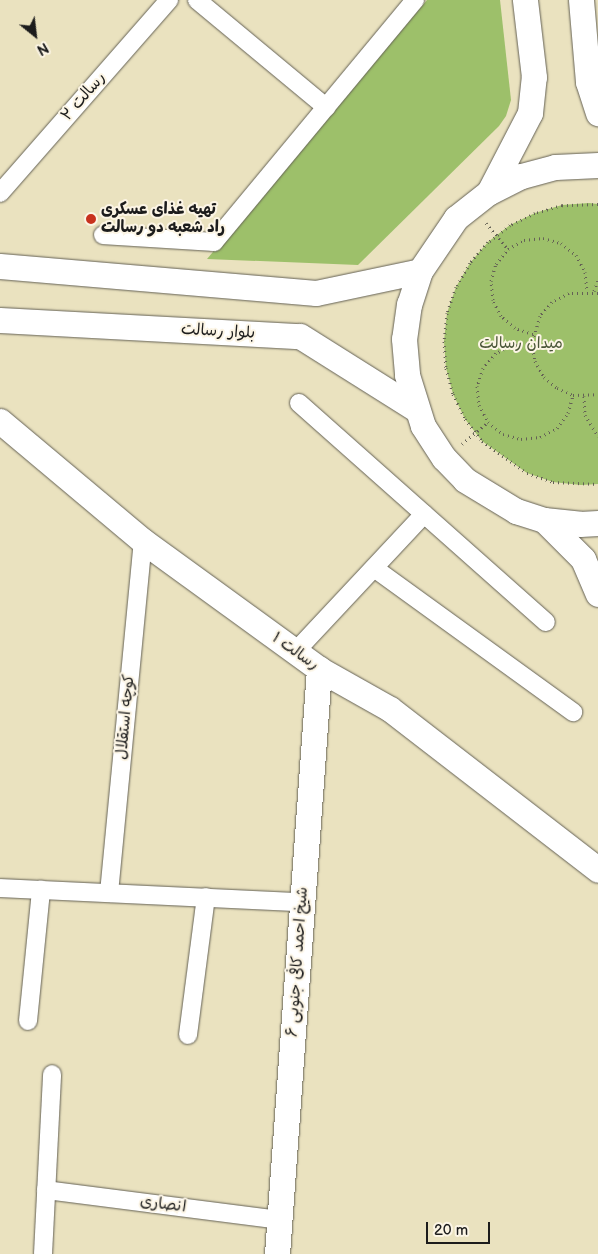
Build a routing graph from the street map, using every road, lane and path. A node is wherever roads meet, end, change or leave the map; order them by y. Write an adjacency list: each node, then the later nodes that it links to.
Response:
1 (169, 0): 10 (street, رسالت ۲)
2 (197, 0): 7 (street)
3 (415, 0): 7 (street)
4 (525, 0): 11 (main road)
5 (581, 0): 6 (main road)
6 (592, 43): 8 (main road)
7 (326, 107): 13 (street)
8 (598, 113)
9 (598, 165): 11 (main road)
10 (0, 194)
11 (480, 198): 14 (path); 17 (main road)
12 (598, 204): 14 (path)
13 (103, 235)
14 (496, 235): 15 (path); 31 (path)
15 (508, 249): 19 (path); 22 (path)
16 (0, 266): 17 (main road)
17 (420, 271): 28 (main road)
18 (598, 280): 20 (path)
19 (587, 290): 20 (path); 22 (path)
20 (596, 292)
21 (0, 320): 28 (main road, بلوار رسالت)
22 (533, 334): 23 (path)
23 (532, 343): 25 (path); 30 (path)
24 (598, 394): 26 (path)
25 (573, 395): 26 (path); 30 (path)
26 (584, 396): 32 (path)
27 (299, 403): 35 (street)
28 (416, 409): 33 (main road)
29 (0, 421): 38 (main road, رسالت ۱)
30 (488, 422): 31 (path)
31 (475, 432): 33 (path); 34 (path)
32 (598, 436)
33 (444, 458): 36 (main road)
34 (598, 484)
35 (424, 514): 39 (street); 41 (street)
36 (544, 520): 37 (main road); 40 (main road)
37 (598, 523)
38 (143, 541): 42 (main road, رسالت ۱); 48 (street, کوچه استقلال)
39 (374, 568): 42 (street); 44 (street)
40 (598, 594)
41 (546, 622)
42 (295, 652): 43 (main road, رسالت ۱)
43 (318, 669): 45 (main road, رسالت ۱); 50 (main road, شیخ احمد کافی جنوبی ۶)
44 (573, 712)
45 (598, 870)
46 (0, 888): 47 (street)
47 (41, 890): 48 (street); 51 (street)
48 (109, 893): 49 (street)
49 (206, 898): 50 (street); 52 (street)
50 (302, 902): 55 (main road, شیخ احمد کافی جنوبی ۶)
51 (28, 1021)
52 (188, 1035)
53 (52, 1074): 54 (street)
54 (46, 1190): 55 (street, انصاری); 56 (street)
55 (280, 1220): 57 (main road, شیخ احمد کافی جنوبی ۶)
56 (43, 1254)
57 (277, 1254)

